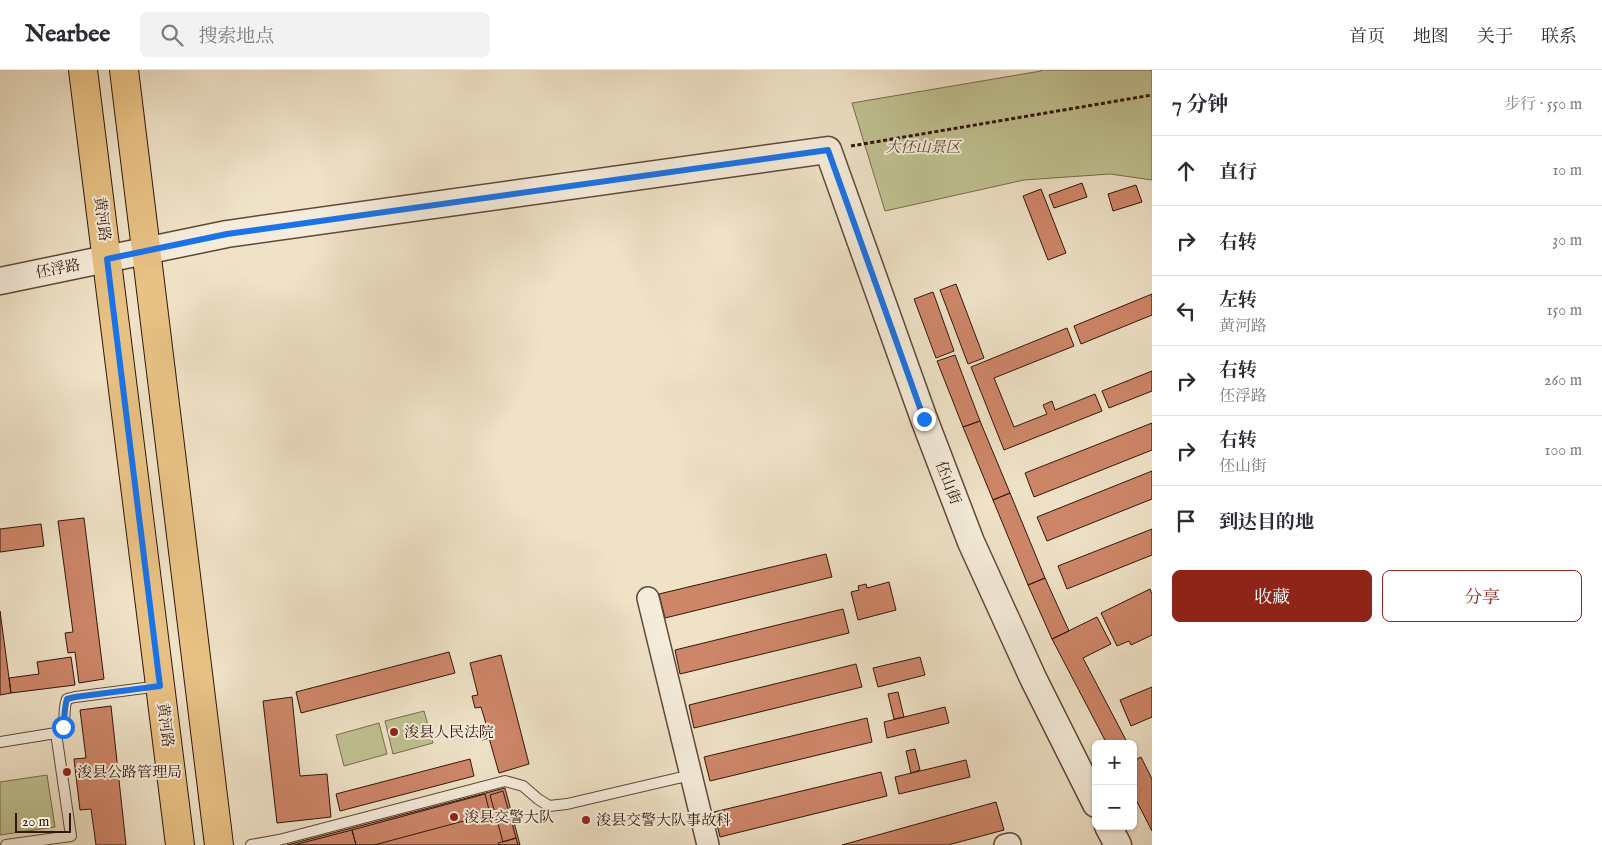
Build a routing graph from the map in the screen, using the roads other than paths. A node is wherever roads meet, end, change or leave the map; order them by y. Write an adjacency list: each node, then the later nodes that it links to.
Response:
1 (84, 70): 5 (main road, 黄河路)
2 (128, 70): 4 (main road)
3 (828, 150): 4 (street, 伾浮路); 12 (street, 伾山街)
4 (146, 251): 5 (street, 伾浮路); 16 (main road)
5 (107, 259): 6 (street, 伾浮路); 8 (main road, 黄河路)
6 (0, 282)
7 (648, 598): 11 (street)
8 (160, 686): 9 (lane); 15 (main road, 黄河路)
9 (56, 733): 10 (lane); 14 (lane)
10 (0, 742)
11 (691, 776): 17 (lane); 18 (street)
12 (1092, 796)
13 (1110, 830): 19 (street)
14 (6, 845)
15 (180, 845)
16 (219, 845)
17 (251, 845)
18 (708, 845)
19 (1118, 845)

